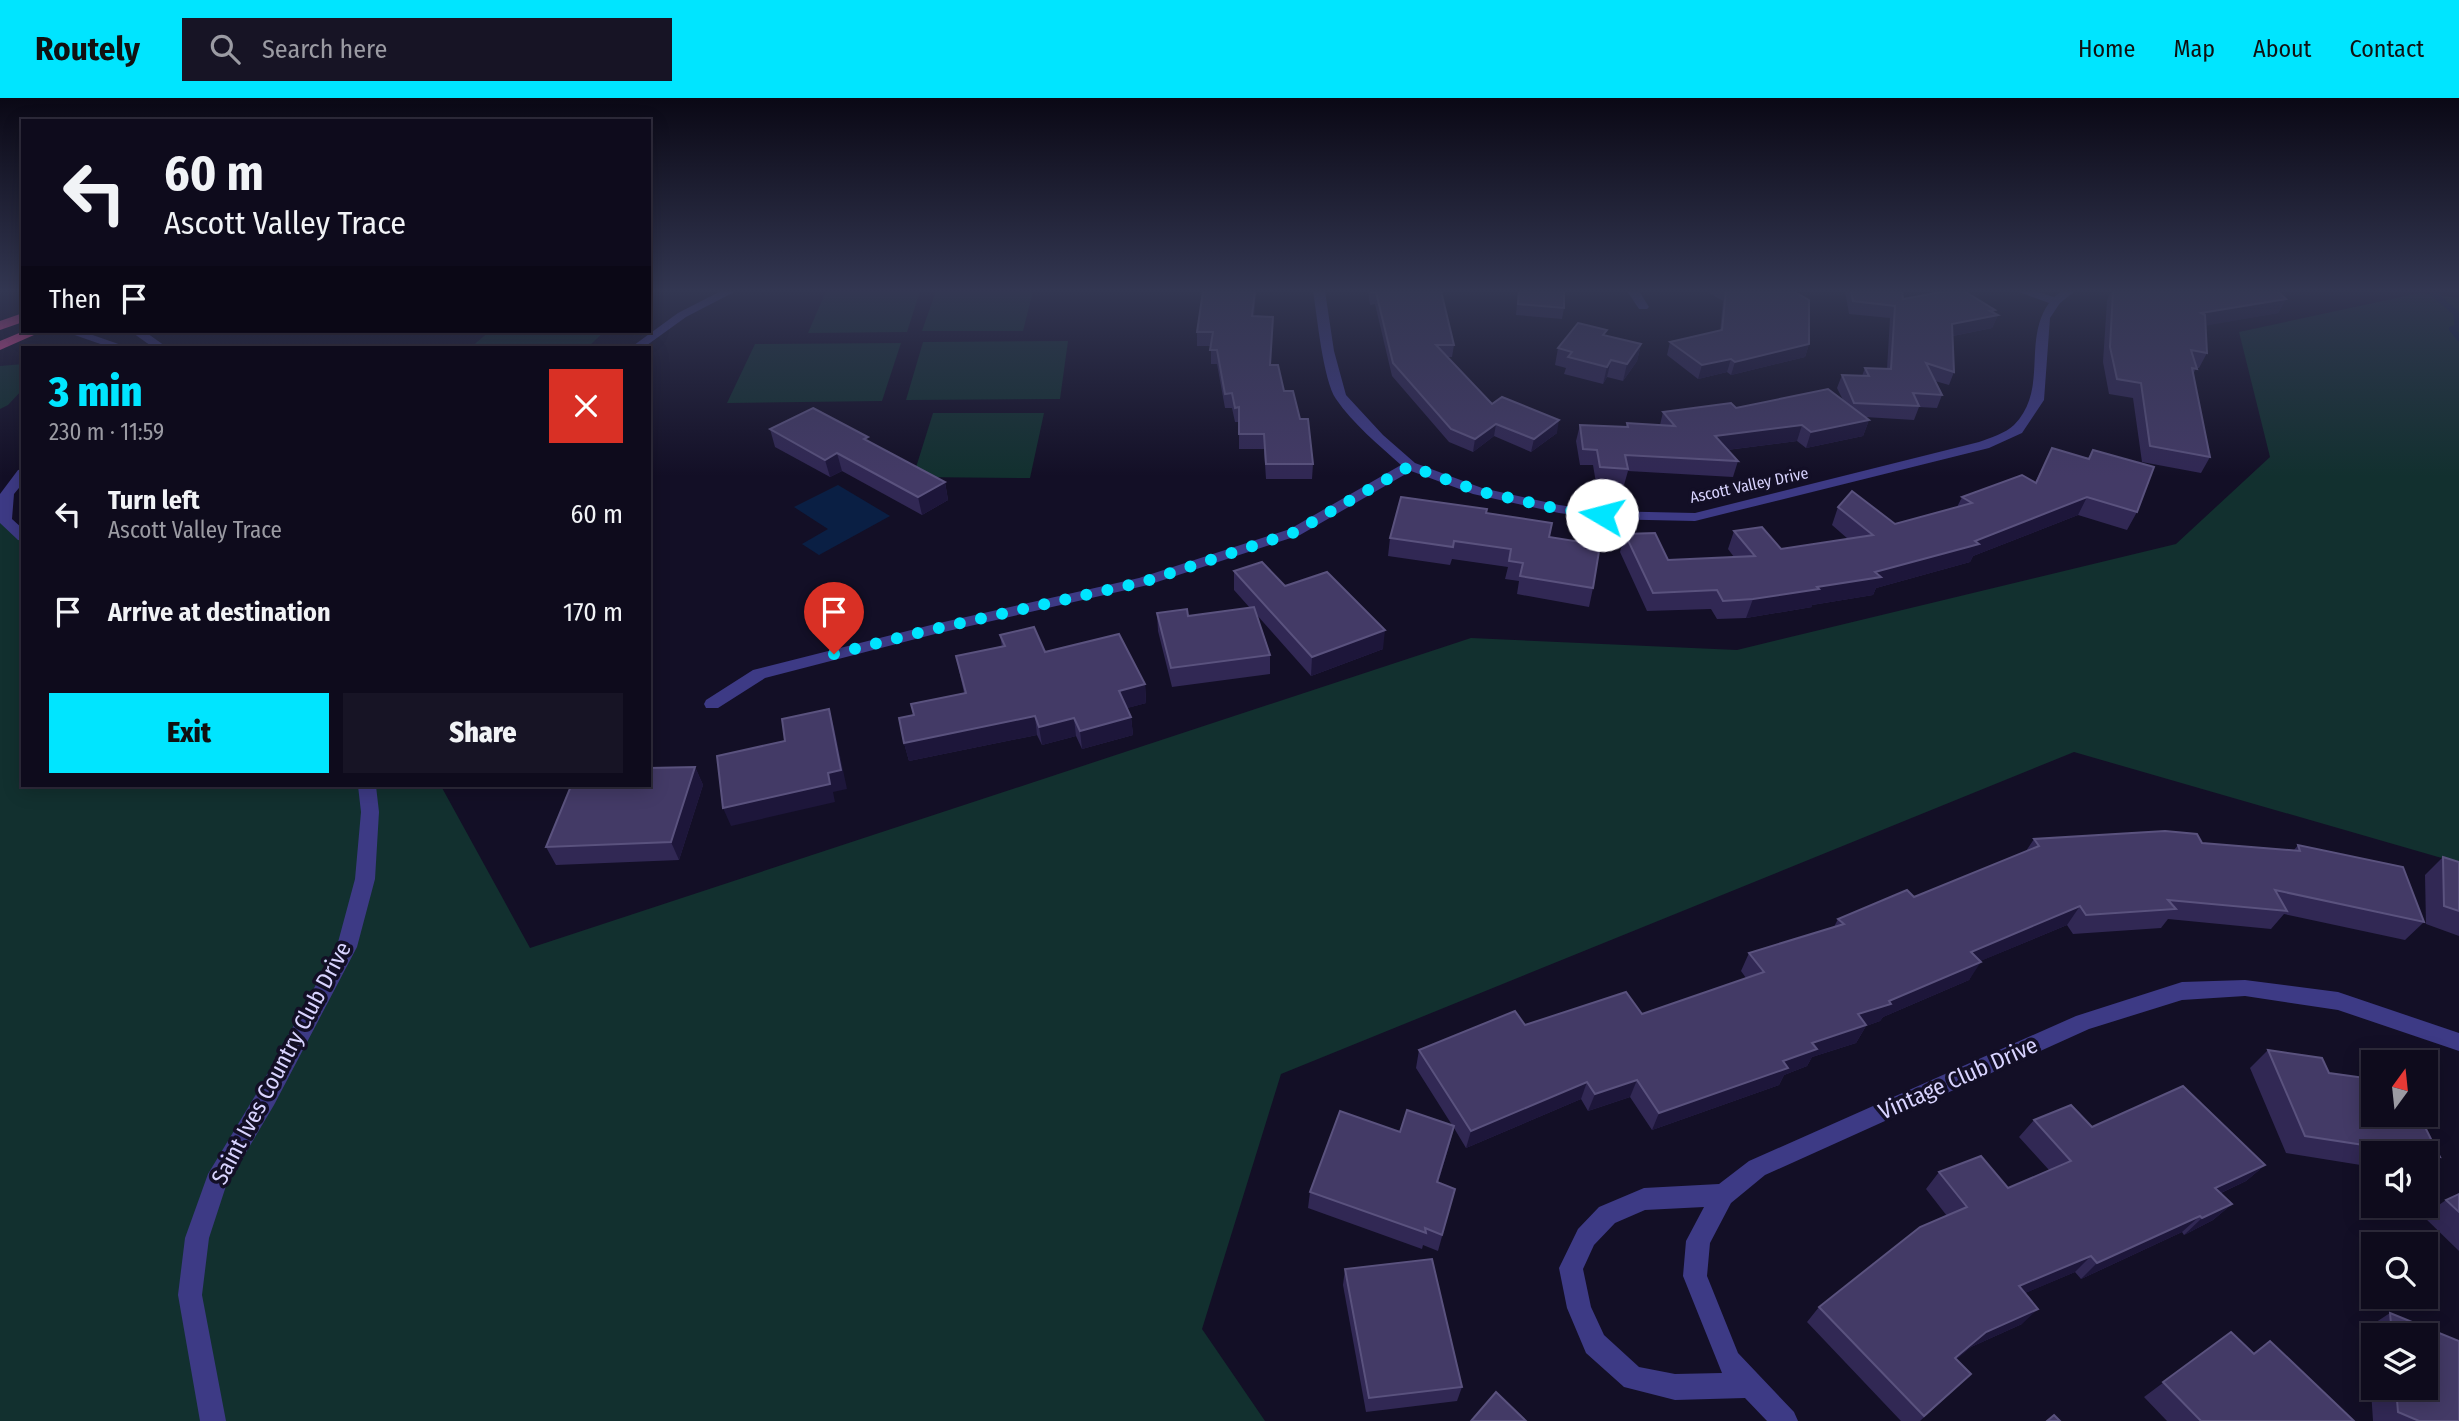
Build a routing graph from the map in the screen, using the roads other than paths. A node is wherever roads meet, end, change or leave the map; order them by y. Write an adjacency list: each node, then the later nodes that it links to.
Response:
1 (1328, 353): 3 (street, Ascott Valley Drive)
2 (2041, 353): 3 (street, Ascott Valley Drive)
3 (1410, 466): 6 (street)
4 (21, 476): 5 (street)
5 (21, 535)
6 (712, 704)
7 (367, 787): 11 (street, Saint Ives Country Club Drive)
8 (2459, 1042): 9 (street, Vintage Club Drive)
9 (1723, 1195): 10 (street, Vintage Club Drive); 10 (street)
10 (1750, 1385): 12 (street, Vintage Club Drive)
11 (213, 1421)
12 (1785, 1421)

